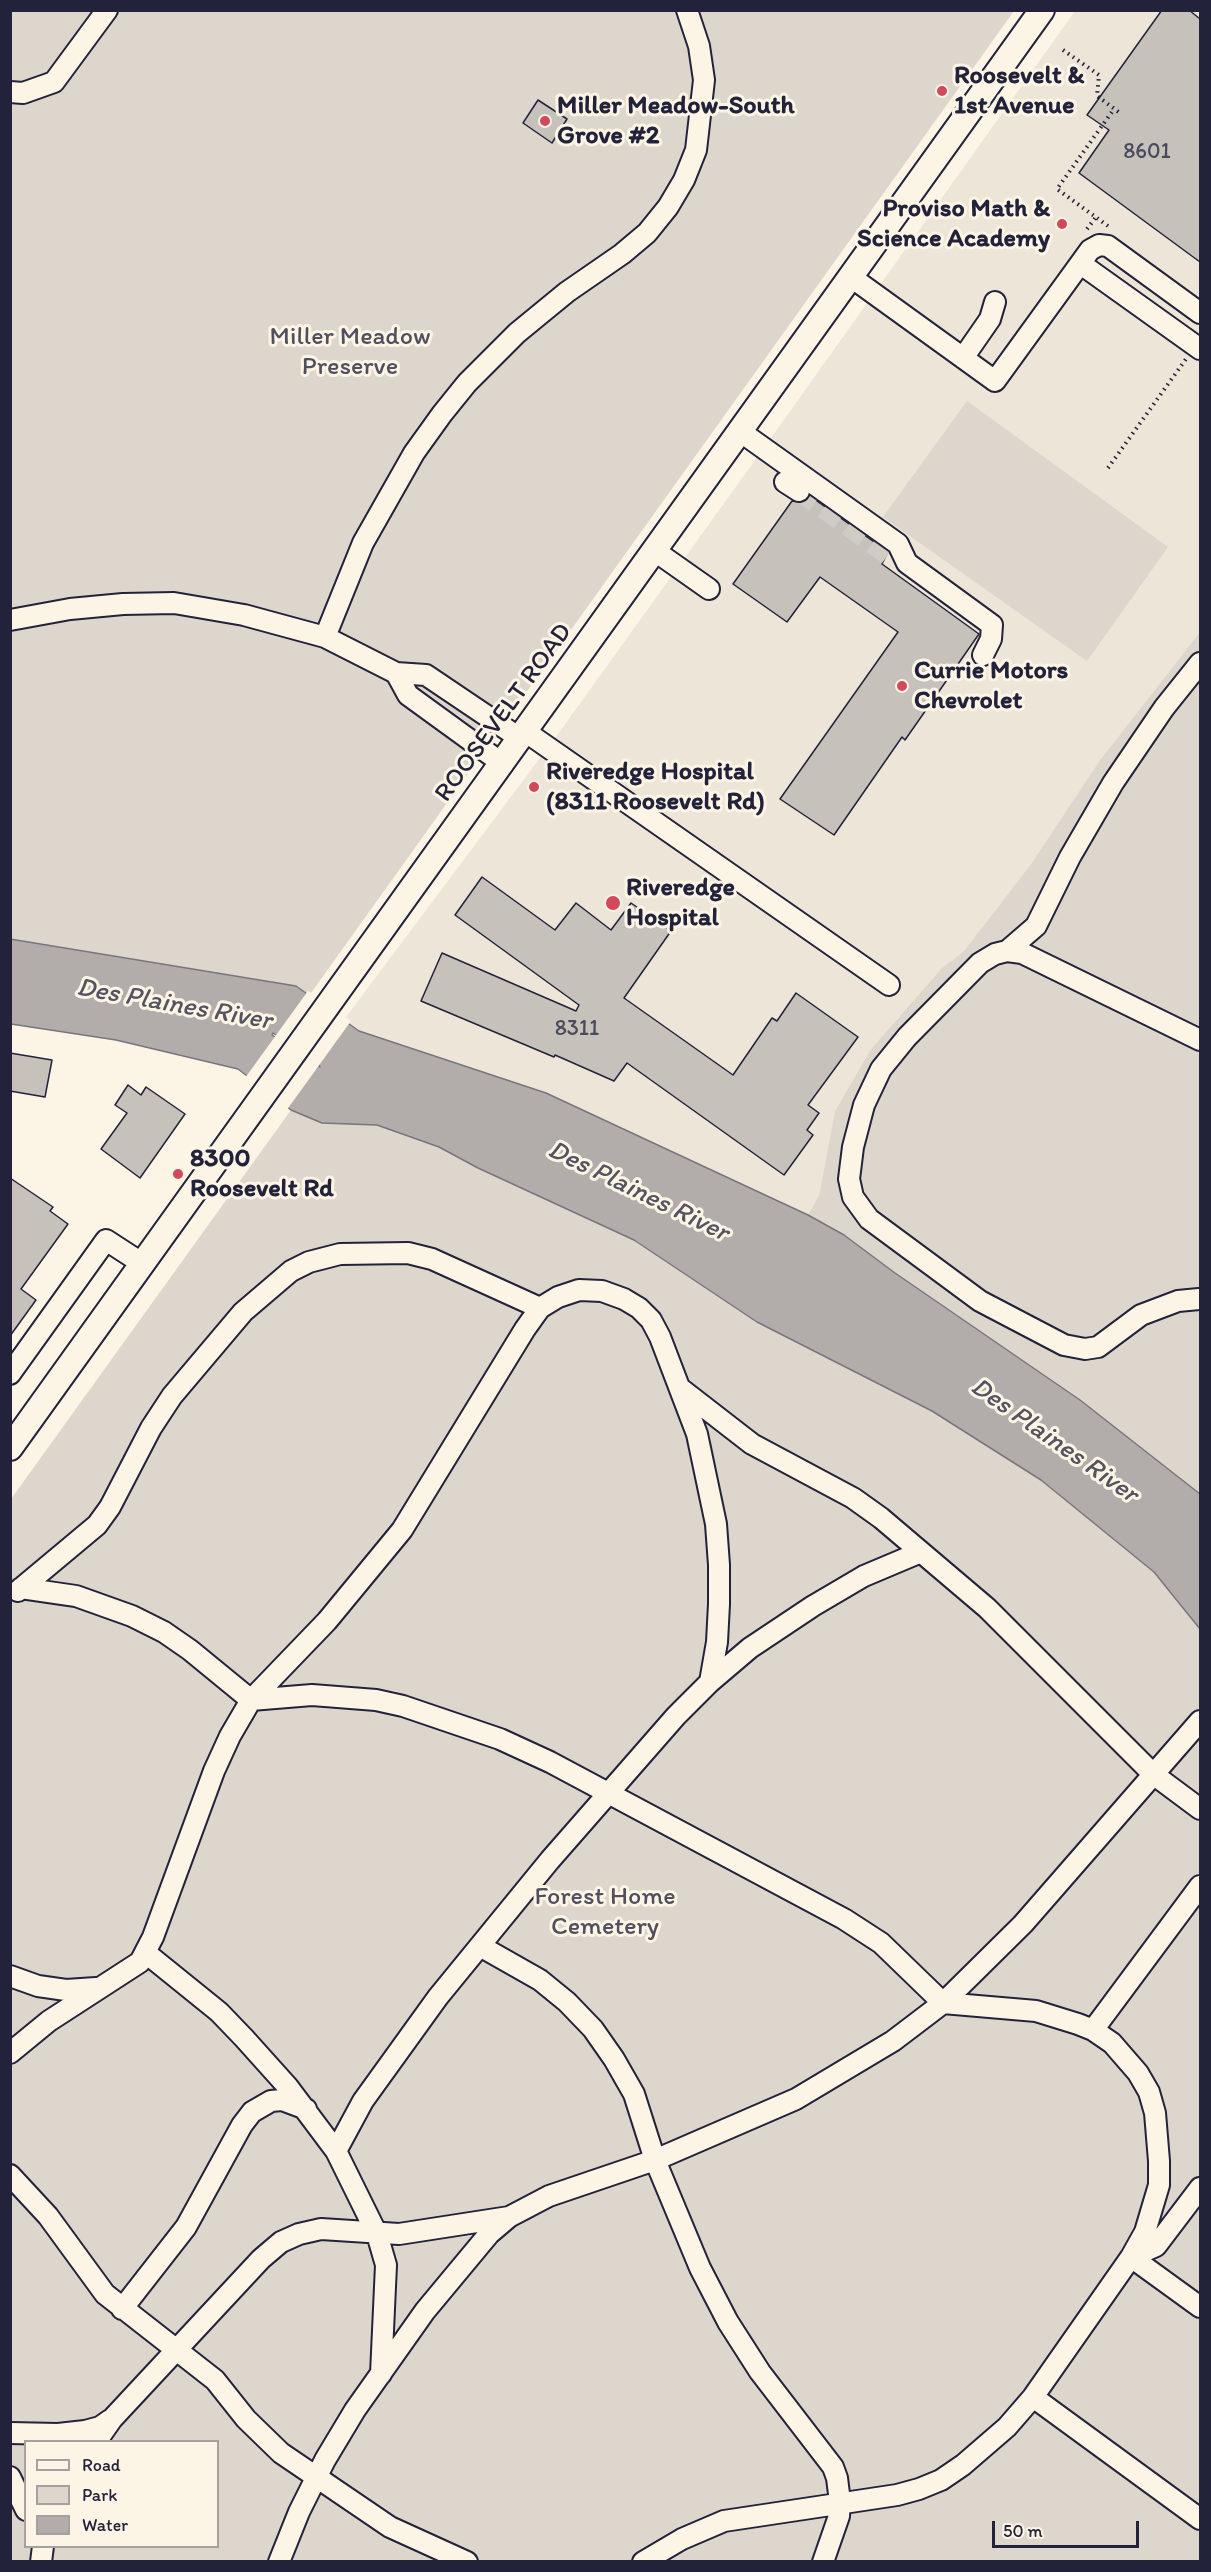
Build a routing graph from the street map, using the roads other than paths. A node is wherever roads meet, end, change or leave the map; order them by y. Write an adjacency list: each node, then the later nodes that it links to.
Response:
1 (107, 10): 4 (lane)
2 (687, 10): 15 (lane)
3 (1042, 10): 6 (main road, ROOSEVELT ROAD)
4 (10, 92)
5 (1081, 264): 6 (lane); 7 (lane); 8 (lane)
6 (851, 277): 9 (main road, ROOSEVELT ROAD)
7 (1200, 314)
8 (1198, 348)
9 (741, 432): 10 (main road, ROOSEVELT ROAD); 12 (lane)
10 (655, 551): 13 (lane); 19 (main road, ROOSEVELT ROAD)
11 (888, 555): 12 (lane)
12 (907, 563): 16 (lane)
13 (709, 589)
14 (10, 620): 15 (lane)
15 (325, 637): 18 (lane)
16 (983, 655)
17 (1200, 663): 21 (lane)
18 (396, 673): 19 (lane); 20 (lane)
19 (524, 736): 20 (main road, ROOSEVELT ROAD); 22 (lane)
20 (503, 764): 24 (main road, ROOSEVELT ROAD)
21 (1007, 951): 23 (lane); 25 (lane)
22 (889, 985)
23 (1200, 1040)
24 (143, 1264): 27 (lane); 29 (main road, ROOSEVELT ROAD)
25 (1200, 1297)
26 (540, 1308): 28 (lane); 31 (lane); 33 (lane)
27 (10, 1374)
28 (679, 1388): 30 (lane); 32 (lane)
29 (10, 1448)
30 (921, 1552): 32 (lane); 35 (lane)
31 (16, 1593): 33 (lane)
32 (710, 1682): 36 (lane)
33 (252, 1700): 36 (lane); 40 (lane)
34 (1200, 1721): 35 (lane)
35 (1153, 1774): 37 (lane); 43 (lane)
36 (607, 1794): 39 (lane); 43 (lane)
37 (1200, 1809)
38 (1200, 1886): 44 (lane)
39 (480, 1946): 47 (lane); 48 (lane)
40 (146, 1953): 42 (lane); 46 (lane)
41 (10, 1976): 42 (lane)
42 (99, 1988): 45 (lane)
43 (943, 2003): 44 (lane); 48 (lane)
44 (1093, 2030): 53 (lane)
45 (10, 2053)
46 (306, 2109): 47 (lane); 55 (lane)
47 (336, 2151): 52 (lane)
48 (655, 2160): 51 (lane); 64 (lane)
49 (10, 2175): 55 (lane)
50 (1200, 2188): 53 (lane)
51 (509, 2217): 52 (lane); 57 (lane)
52 (377, 2234): 56 (lane); 57 (lane)
53 (1131, 2257): 54 (lane); 58 (lane)
54 (1200, 2307)
55 (122, 2309): 56 (lane)
56 (177, 2349): 59 (lane); 63 (lane)
57 (381, 2374): 63 (lane)
58 (1033, 2397): 64 (lane); 66 (lane)
59 (112, 2419): 60 (lane); 61 (lane)
60 (10, 2433)
61 (97, 2440)
62 (10, 2477): 65 (lane)
63 (316, 2477): 67 (lane); 68 (lane)
64 (840, 2502): 69 (lane); 70 (lane)
65 (24, 2506)
66 (1200, 2518)
67 (279, 2562)
68 (467, 2562)
69 (643, 2562)
70 (823, 2562)

